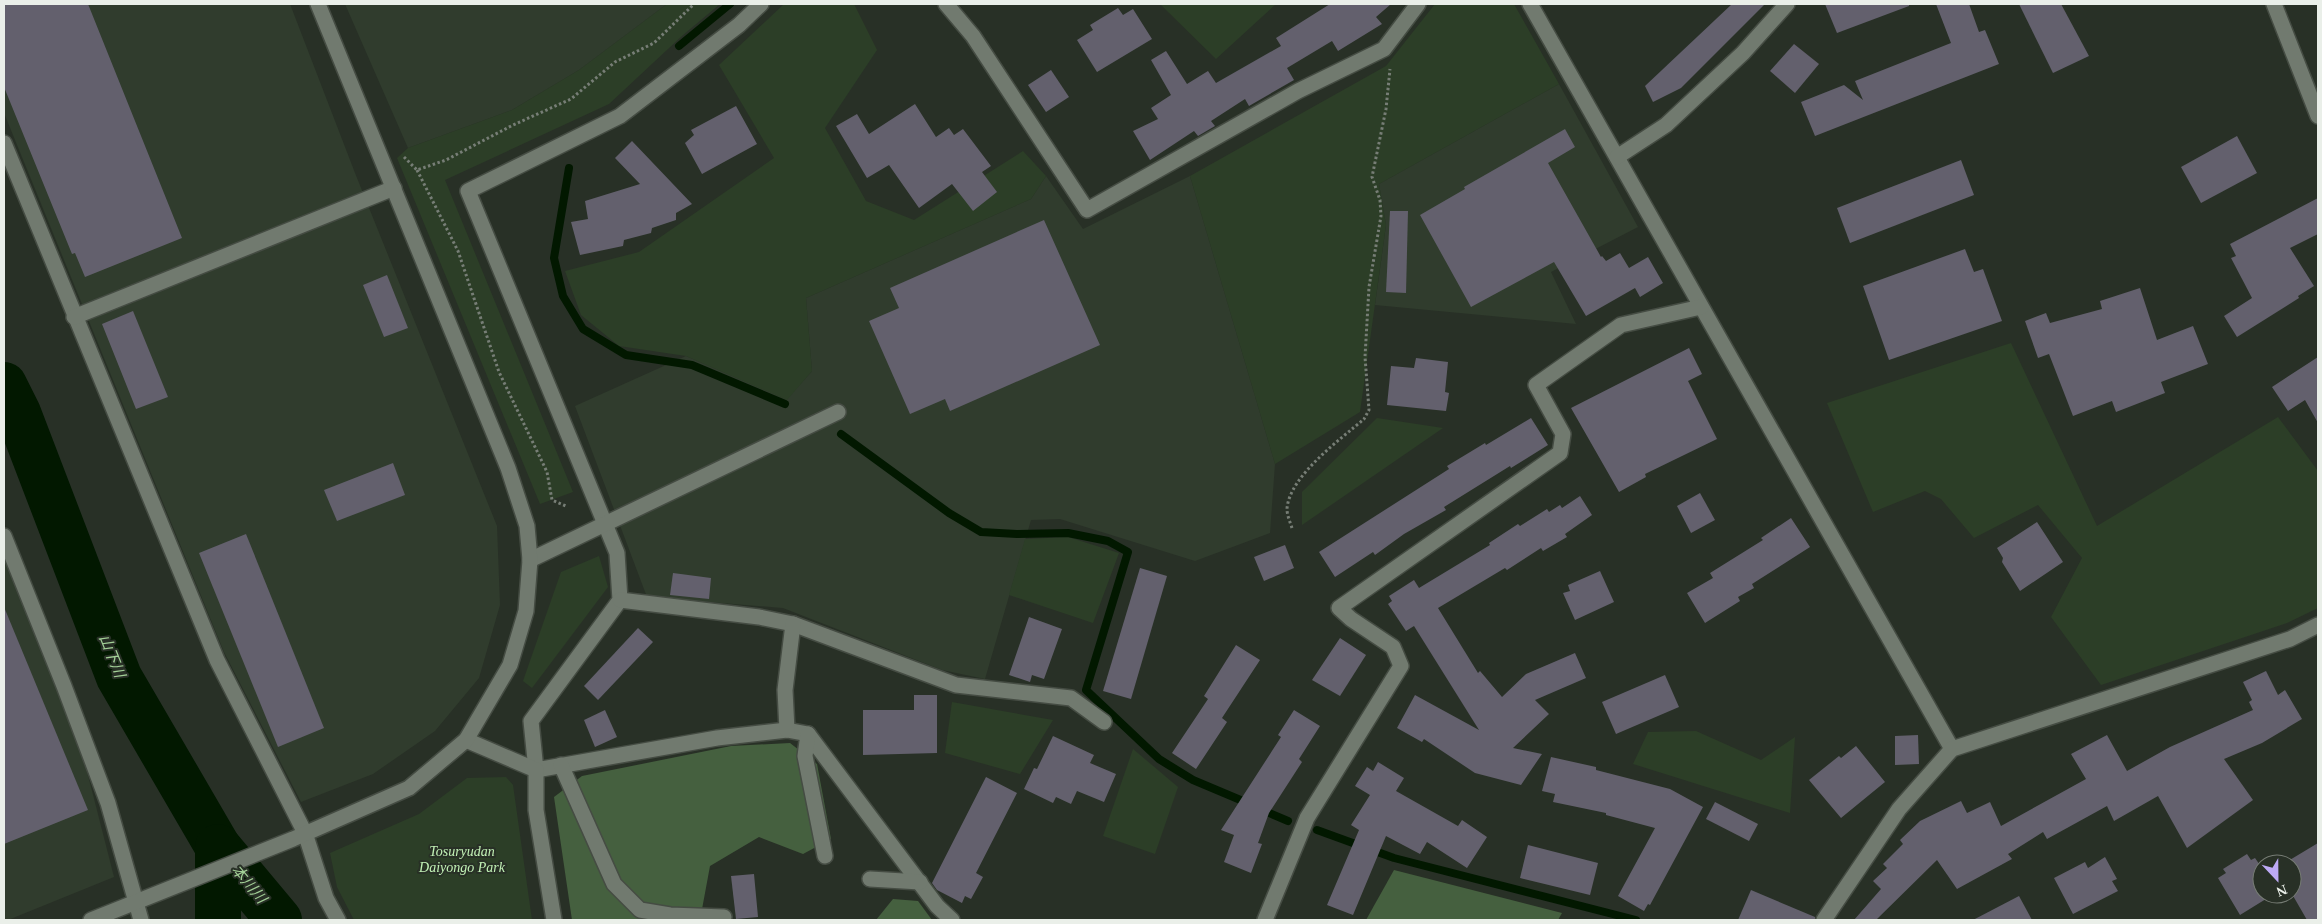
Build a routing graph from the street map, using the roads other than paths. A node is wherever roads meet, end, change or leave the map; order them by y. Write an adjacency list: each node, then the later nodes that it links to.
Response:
1 (318, 4): 11 (street)
2 (761, 4): 15 (street)
3 (946, 4): 4 (street)
4 (1418, 4)
5 (1530, 4): 10 (street)
6 (1787, 4): 10 (street)
7 (2274, 4): 8 (street)
8 (2318, 116)
9 (4, 143): 13 (street)
10 (1616, 157): 12 (street)
11 (394, 188): 13 (street); 17 (street)
12 (1700, 307): 25 (street); 39 (street)
13 (74, 317): 28 (street)
14 (838, 412): 15 (street)
15 (604, 523): 17 (street); 18 (street)
16 (4, 536): 32 (street)
17 (530, 560): 24 (street)
18 (620, 600): 19 (street); 27 (street)
19 (794, 624): 21 (street); 22 (street)
20 (2318, 624): 25 (street)
21 (1104, 722)
22 (787, 730): 23 (street); 26 (street)
23 (808, 734): 29 (street); 31 (street)
24 (466, 740): 27 (street); 28 (street)
25 (1952, 749): 40 (street)
26 (561, 765): 27 (street); 33 (street)
27 (536, 770): 37 (street)
28 (299, 836): 32 (street); 36 (street)
29 (825, 856)
30 (870, 880): 31 (street)
31 (920, 882): 38 (street)
32 (141, 900): 34 (street); 35 (street)
33 (724, 917)
34 (91, 920)
35 (141, 920)
36 (338, 920)
37 (554, 920)
38 (952, 920)
39 (1265, 920)
40 (1824, 920)

